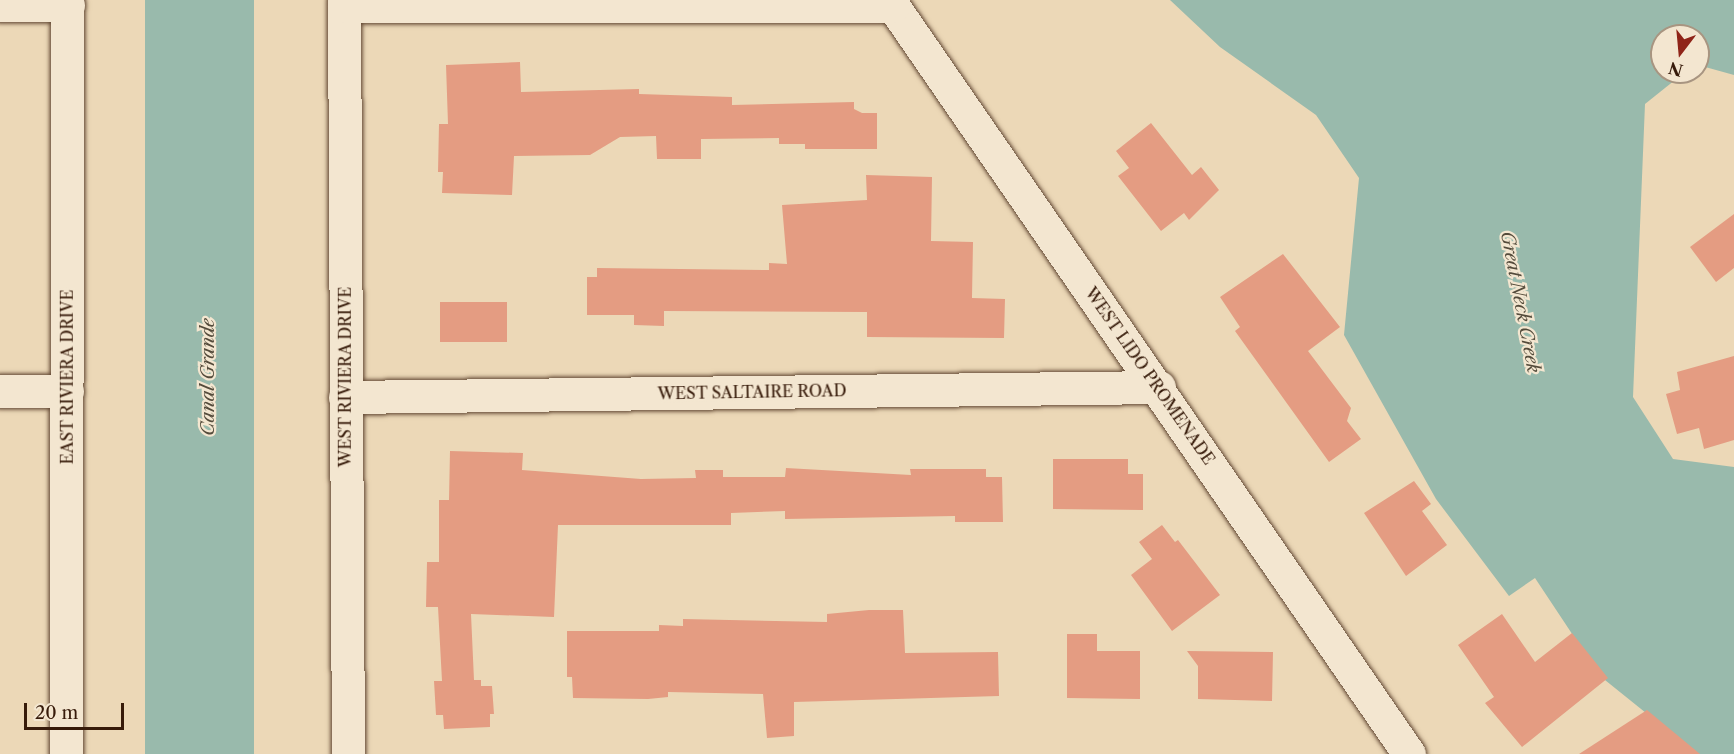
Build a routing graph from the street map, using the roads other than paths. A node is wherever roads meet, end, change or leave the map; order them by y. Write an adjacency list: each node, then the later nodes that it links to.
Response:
1 (68, 2): 4 (street); 7 (street, EAST RIVIERA DRIVE)
2 (344, 3): 3 (street); 8 (street, WEST RIVIERA DRIVE)
3 (891, 3): 5 (street, WEST LIDO PROMENADE)
4 (0, 5)
5 (1159, 387): 8 (street, WEST SALTAIRE ROAD); 11 (street, WEST LIDO PROMENADE)
6 (0, 391): 7 (street)
7 (67, 392): 9 (street, EAST RIVIERA DRIVE)
8 (345, 397): 10 (street, WEST RIVIERA DRIVE)
9 (66, 754)
10 (348, 754)
11 (1409, 754)

